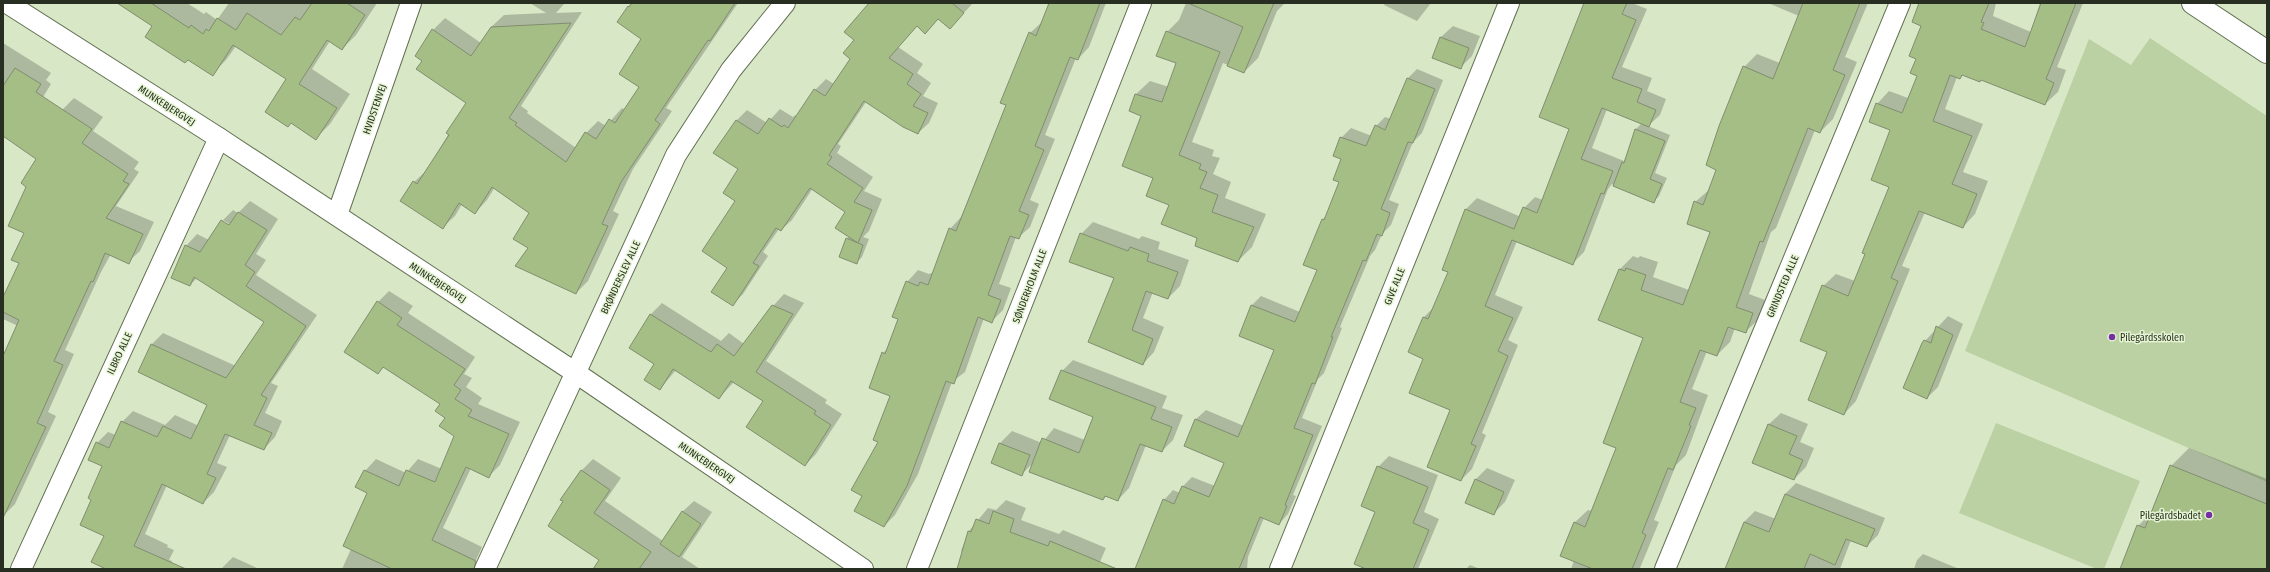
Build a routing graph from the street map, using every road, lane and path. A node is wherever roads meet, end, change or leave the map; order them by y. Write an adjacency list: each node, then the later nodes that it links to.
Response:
1 (8, 3): 9 (street, MUNKEBJERGVEJ)
2 (411, 3): 10 (street, HVIDSTENVEJ)
3 (785, 3): 11 (street, BRØNDERSLEV ALLE)
4 (1141, 3): 15 (street, SØNDERHOLM ALLE)
5 (1509, 3): 16 (street, GIVE ALLE)
6 (1900, 3): 17 (street, GRINDSTED ALLE)
7 (2193, 3): 8 (street)
8 (2267, 52)
9 (219, 138): 10 (street, MUNKEBJERGVEJ); 12 (street, ILBRO ALLE)
10 (337, 215): 11 (street, MUNKEBJERGVEJ)
11 (576, 372): 13 (street, BRØNDERSLEV ALLE); 14 (street, MUNKEBJERGVEJ)
12 (21, 569)
13 (485, 569)
14 (863, 569)
15 (917, 569)
16 (1280, 569)
17 (1664, 569)

